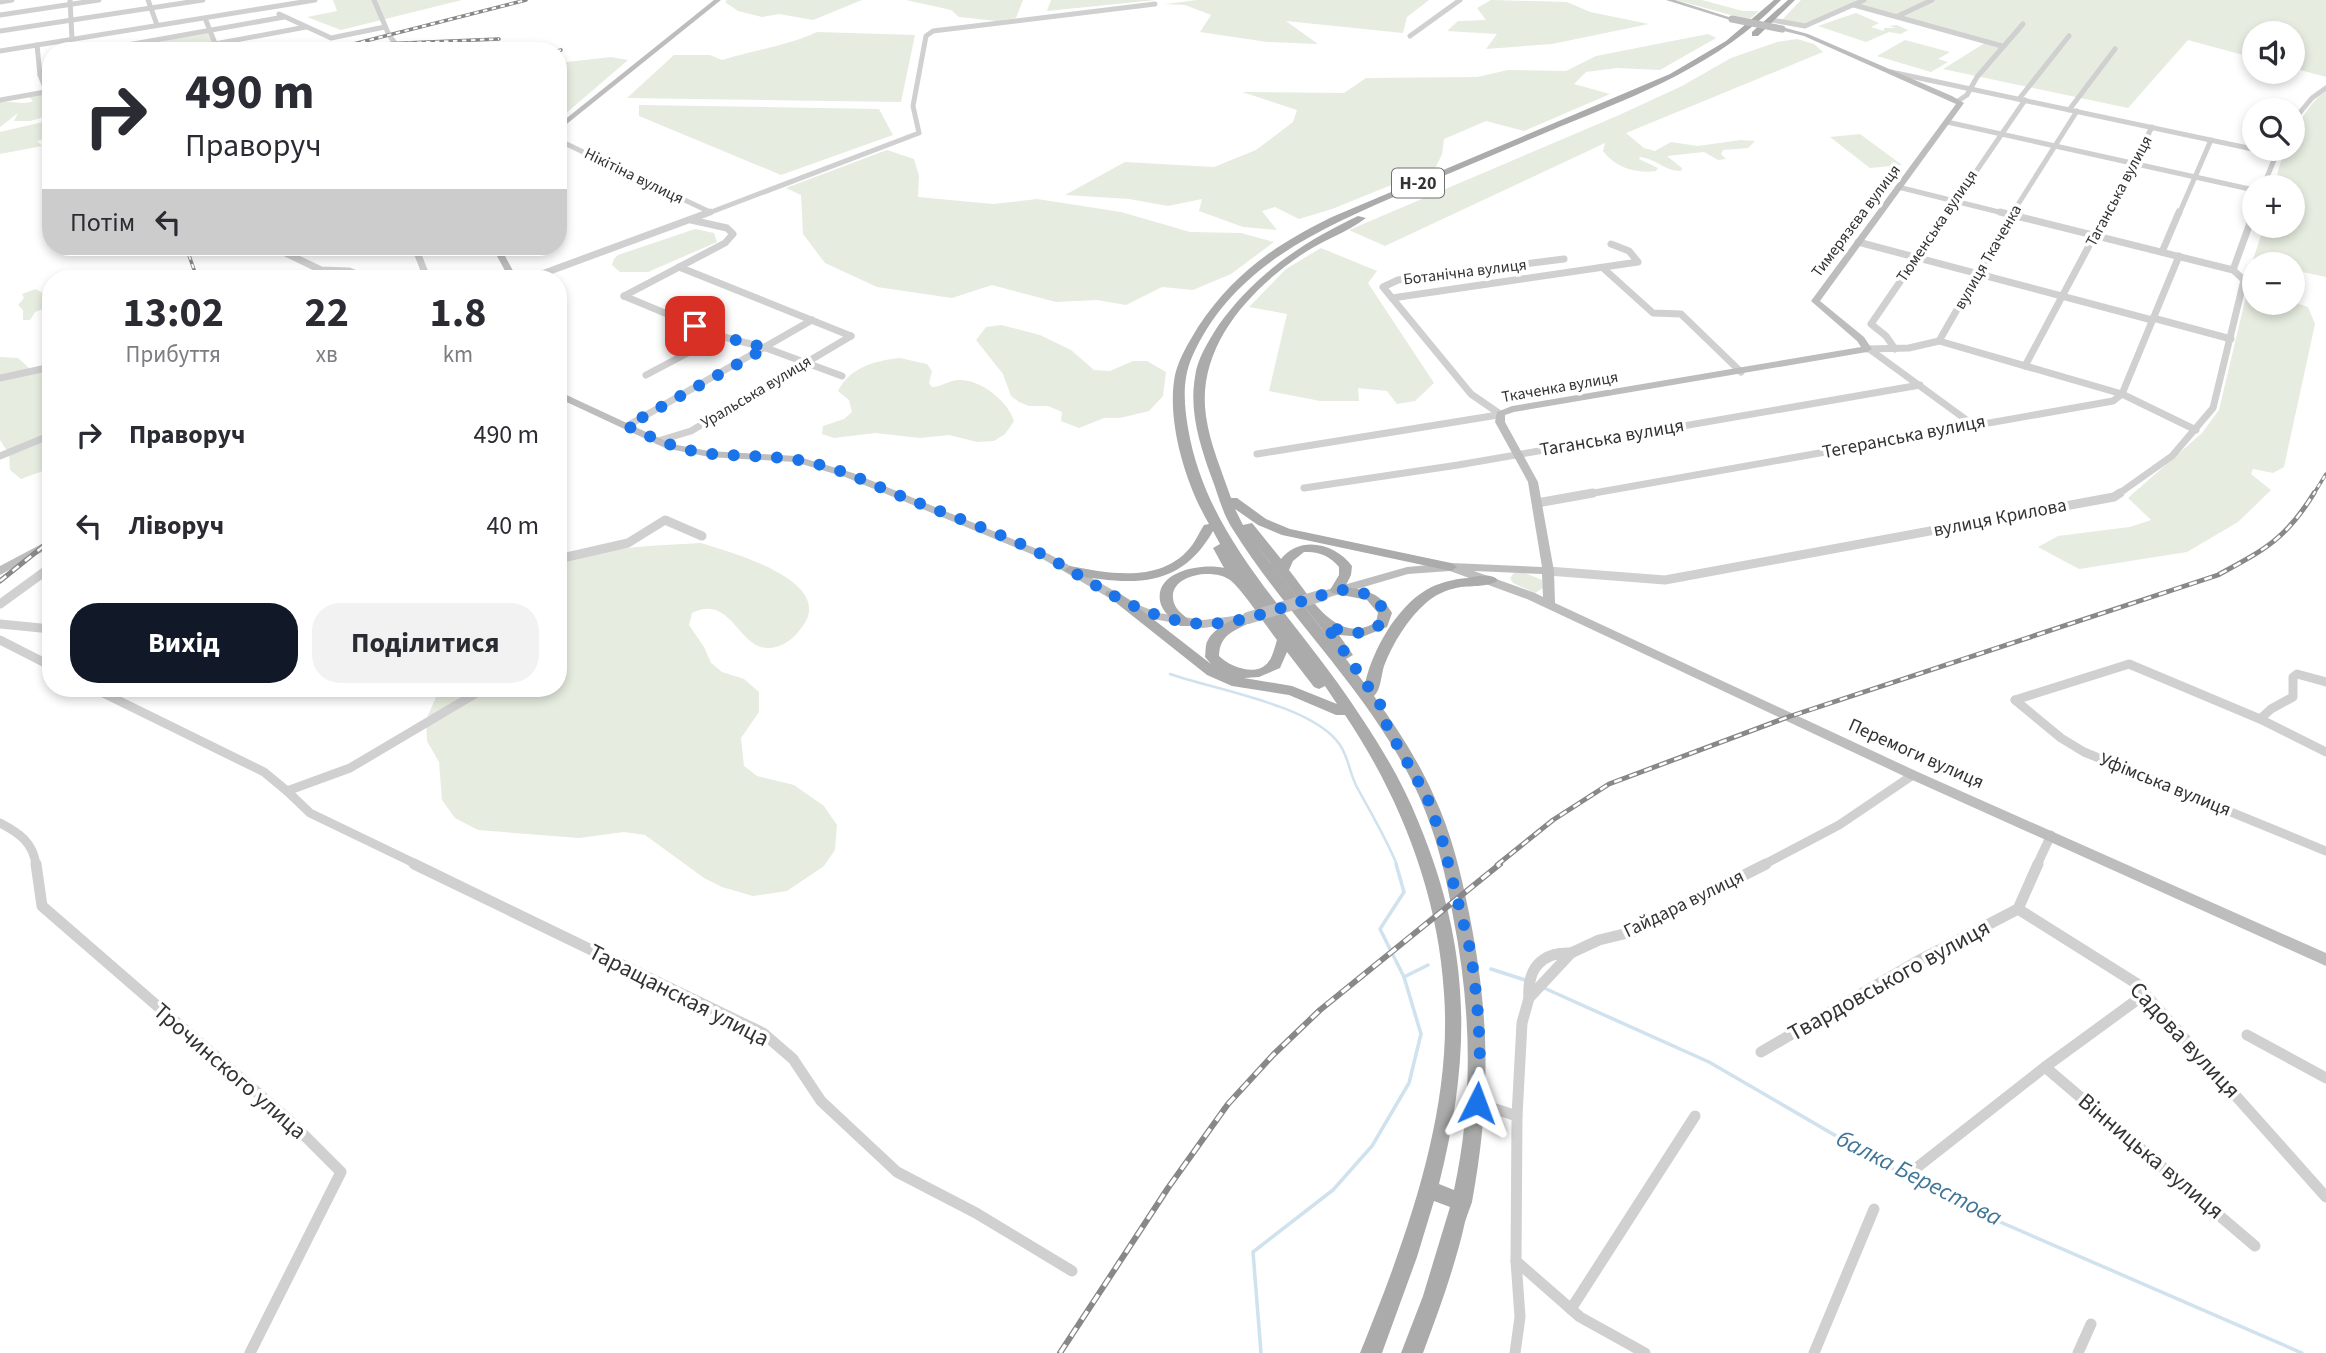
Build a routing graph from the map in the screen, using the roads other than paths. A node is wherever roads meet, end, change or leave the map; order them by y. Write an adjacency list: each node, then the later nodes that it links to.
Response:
1 (12, 0): 14 (street)
2 (99, 0): 15 (street)
3 (149, 0): 19 (street)
4 (203, 0): 19 (street)
5 (312, 0): 20 (street)
6 (374, 0): 30 (street)
7 (718, 0): 60 (main road)
8 (1460, 0): 33 (street)
9 (1669, 0): 49 (main road, bridge)
10 (1776, 0): 47 (main road, Н-20)
11 (1792, 0): 26 (main road, Н-20)
12 (1864, 0): 18 (street)
13 (1932, 0): 22 (street)
14 (0, 2)
15 (71, 2): 21 (street); 25 (street)
16 (256, 3): 20 (street)
17 (1155, 4): 74 (street)
18 (1854, 5): 22 (street); 26 (street)
19 (152, 8): 25 (street); 28 (street)
20 (267, 8): 23 (street); 24 (street)
21 (0, 15)
22 (1898, 16): 43 (street)
23 (284, 17): 29 (street); 32 (street)
24 (205, 18): 28 (street); 32 (street)
25 (73, 20): 31 (street); 35 (street)
26 (1772, 20): 48 (main road, Н-20)
27 (2023, 24): 43 (street)
28 (157, 25): 35 (street)
29 (306, 26): 30 (street); 39 (street)
30 (385, 27): 40 (street)
31 (0, 31)
32 (210, 31): 37 (street); 38 (street)
33 (1410, 36)
34 (2069, 36): 56 (street, Тюменська вулиця)
35 (72, 39): 36 (street)
36 (54, 42)
37 (146, 42)
38 (214, 42)
39 (225, 42)
40 (395, 42)
41 (42, 44): 42 (street)
42 (37, 45): 45 (street); 46 (street)
43 (2002, 46): 53 (street)
44 (2115, 49): 59 (street, вулиця Ткаченка)
45 (0, 51)
46 (40, 60): 50 (street)
47 (1699, 61): 48 (main road); 69 (main road, Н-20)
48 (1711, 64): 69 (main road, Н-20)
49 (1886, 71): 53 (street); 57 (main road)
50 (40, 75): 51 (street)
51 (42, 79)
52 (2326, 88): 58 (street)
53 (1971, 89): 56 (street); 57 (street)
54 (42, 93): 55 (street)
55 (0, 100)
56 (2022, 100): 59 (street); 63 (street, Тюменська вулиця)
57 (1958, 101): 61 (main road, Тимерязєва вулиця)
58 (2305, 106)
59 (2073, 111): 62 (street); 67 (street, вулиця Ткаченка)
60 (567, 122)
61 (1947, 122): 63 (street); 71 (main road, Тимерязєва вулиця)
62 (2152, 127): 64 (street); 68 (street, Таганська вулиця)
63 (2002, 134): 67 (street); 73 (street, Тюменська вулиця)
64 (2211, 140): 66 (street); 70 (street)
65 (567, 144): 74 (street, Нікітіна вулиця)
66 (2242, 145)
67 (2055, 146): 68 (street); 75 (street, вулиця Ткаченка)
68 (2132, 164): 70 (street); 77 (street, Таганська вулиця)
69 (1458, 171): 122 (main road, Н-20); 124 (main road, Н-20)
70 (2194, 177): 72 (street); 81 (street)
71 (1898, 187): 73 (street); 79 (main road, Тимерязєва вулиця)
72 (2242, 187)
73 (1953, 201): 75 (street); 84 (street, Тюменська вулиця)
74 (710, 212): 76 (street)
75 (2011, 216): 77 (street); 91 (street, вулиця Ткаченка)
76 (690, 220): 86 (street); 89 (street)
77 (2095, 236): 81 (street); 92 (street, Таганська вулиця)
78 (2244, 238): 90 (street)
79 (1858, 242): 84 (street); 100 (main road, Тимерязєва вулиця)
80 (1611, 244): 87 (street)
81 (2162, 252): 83 (street)
82 (294, 256): 88 (street)
83 (2179, 256): 90 (street); 94 (street)
84 (1916, 257): 91 (street); 101 (street, Тюменська вулиця)
85 (1564, 259): 93 (street, Ботанічна вулиця)
86 (679, 267): 95 (street); 96 (street)
87 (1603, 268): 93 (street); 105 (street)
88 (321, 270)
89 (553, 270)
90 (2233, 270): 97 (street, вулиця Крилова)
91 (1977, 274): 92 (street); 98 (street, вулиця Ткаченка)
92 (2063, 296): 94 (street); 103 (street, Таганська вулиця)
93 (1392, 298): 112 (street)
94 (2152, 319): 97 (street); 110 (street)
95 (812, 320): 99 (street); 102 (street, Уральська вулиця)
96 (720, 336): 99 (street); 106 (street)
97 (2231, 339): 115 (street, вулиця Крилова)
98 (1939, 341): 101 (street); 103 (street)
99 (766, 348): 102 (street); 114 (street)
100 (1867, 349): 101 (street); 105 (main road, Ткаченка вулиця); 109 (street)
101 (1895, 349)
102 (808, 362): 107 (street); 117 (street, Уральська вулиця)
103 (2025, 366): 110 (street)
104 (42, 368): 108 (street)
105 (1741, 372): 112 (main road, Ткаченка вулиця)
106 (646, 375)
107 (842, 376)
108 (0, 378)
109 (1920, 385): 113 (street); 119 (street, Таганська вулиця)
110 (2122, 394): 113 (street, Тегеранська вулиця); 115 (street)
111 (567, 398): 114 (main road)
112 (1500, 414): 118 (street, Ткаченка вулиця); 119 (main road)
113 (1972, 424): 123 (street, Тегеранська вулиця)
114 (627, 426): 117 (main road)
115 (2196, 430): 132 (street, вулиця Крилова)
116 (42, 439): 120 (street)
117 (658, 441): 130 (main road)
118 (1257, 454)
119 (1519, 454): 121 (street, Таганська вулиця); 123 (main road)
120 (0, 456)
121 (1304, 488)
122 (1228, 496): 129 (main road); 131 (main road); 156 (main road, Н-20)
123 (1536, 503): 132 (main road)
124 (1203, 505): 125 (main road); 154 (main road, Н-20)
125 (1208, 528): 130 (main road); 135 (main road)
126 (702, 536): 128 (street)
127 (42, 547): 133 (main road)
128 (567, 557)
129 (1451, 567): 132 (main road); 136 (main road, Перемоги вулиця); 137 (main road)
130 (1070, 570): 138 (main road)
131 (1283, 570): 137 (main road); 144 (main road)
132 (1548, 570): 140 (main road)
133 (0, 571)
134 (42, 573): 139 (street)
135 (1236, 578): 142 (main road); 147 (main road)
136 (1492, 580): 140 (main road, Перемоги вулиця); 150 (main road)
137 (1337, 590): 141 (main road, bridge); 144 (main road)
138 (1112, 594): 142 (main road); 153 (main road)
139 (0, 604)
140 (1549, 605): 158 (main road, Перемоги вулиця)
141 (1248, 618): 142 (main road); 147 (main road)
142 (1185, 623)
143 (0, 624): 145 (street)
144 (1326, 625): 150 (main road)
145 (42, 628)
146 (0, 640): 148 (street)
147 (1284, 640): 153 (main road)
148 (42, 661)
149 (2326, 682): 155 (street)
150 (1371, 692): 156 (main road)
151 (111, 697): 159 (street, Таращанская улица)
152 (470, 697): 159 (street)
153 (1341, 711): 154 (main road)
154 (1355, 719): 176 (main road, Н-20)
155 (2260, 719): 157 (street); 162 (street, Уфімська вулиця)
156 (1388, 729): 172 (main road, Н-20)
157 (2326, 752)
158 (1913, 775): 161 (main road, Перемоги вулиця); 164 (street, Гайдара вулиця)
159 (287, 791): 182 (street, Таращанская улица)
160 (0, 823): 185 (street, Трочинского улица)
161 (2051, 835): 163 (street); 165 (main road, Перемоги вулиця)
162 (2326, 851)
163 (2018, 909): 166 (street, Садова вулиця); 169 (street, Твардовського вулиця)
164 (1571, 953): 167 (street, Гайдара вулиця); 167 (street)
165 (2326, 960)
166 (2145, 994): 170 (street); 177 (street, Садова вулиця)
167 (1529, 998): 173 (street)
168 (2247, 1035): 171 (street)
169 (1761, 1052)
170 (2045, 1067): 175 (street); 180 (street, Вінницька вулиця)
171 (2326, 1078)
172 (1477, 1103): 173 (street); 178 (main road, Н-20)
173 (1517, 1116): 181 (street)
174 (1695, 1116): 183 (street)
175 (1915, 1169)
176 (1429, 1190): 178 (main road); 186 (main road, Н-20)
177 (2325, 1195)
178 (1462, 1202): 187 (main road, Н-20)
179 (1874, 1209): 190 (street)
180 (2255, 1246)
181 (1516, 1261): 183 (street); 188 (street)
182 (1072, 1271)
183 (1571, 1309): 189 (street)
184 (2091, 1324): 191 (street)
185 (250, 1353)
186 (1371, 1353)
187 (1412, 1353)
188 (1515, 1353)
189 (1645, 1353)
190 (1814, 1353)
191 (2078, 1353)

